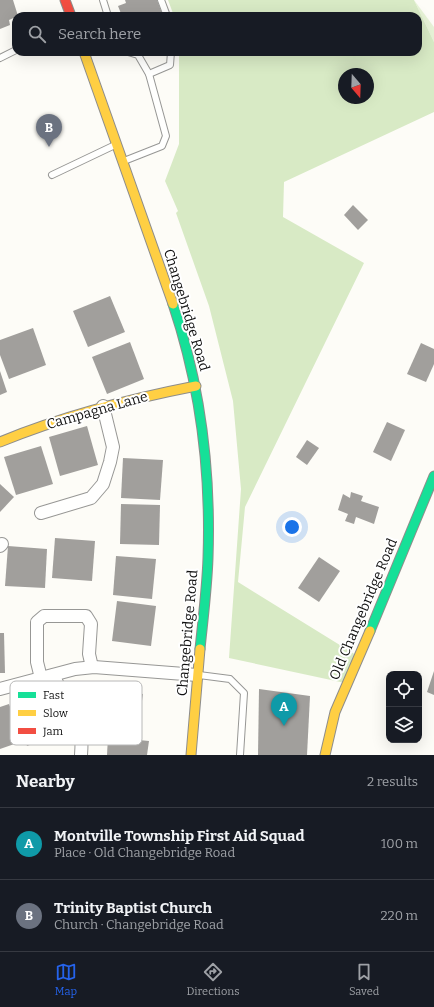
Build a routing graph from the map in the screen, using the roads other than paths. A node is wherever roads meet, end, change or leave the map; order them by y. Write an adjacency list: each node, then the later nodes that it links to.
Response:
1 (65, 0): 4 (main road)
2 (103, 0): 5 (lane)
3 (161, 0): 6 (lane)
4 (70, 12)
5 (107, 12)
6 (166, 12)
7 (12, 52): 11 (lane)
8 (85, 56): 13 (main road, Changebridge Road)
9 (139, 56): 12 (lane)
10 (171, 56): 12 (lane)
11 (0, 58)
12 (149, 74): 14 (lane)
13 (117, 144): 14 (main road, Changebridge Road); 15 (lane)
14 (122, 162): 16 (main road, Changebridge Road)
15 (52, 175)
16 (196, 386): 17 (main road, Campagna Lane); 23 (main road, Changebridge Road)
17 (103, 406): 18 (main road, Campagna Lane); 20 (street)
18 (0, 442)
19 (434, 476): 33 (main road, Old Changebridge Road)
20 (40, 513)
21 (92, 667): 22 (street); 23 (street); 24 (street)
22 (54, 675): 24 (street); 26 (street)
23 (197, 675): 31 (main road, Changebridge Road); 32 (lane)
24 (41, 678): 25 (street)
25 (31, 681)
26 (56, 681)
27 (10, 687): 28 (street)
28 (0, 690)
29 (82, 745): 30 (street)
30 (80, 755)
31 (191, 755)
32 (240, 755)
33 (325, 755)

